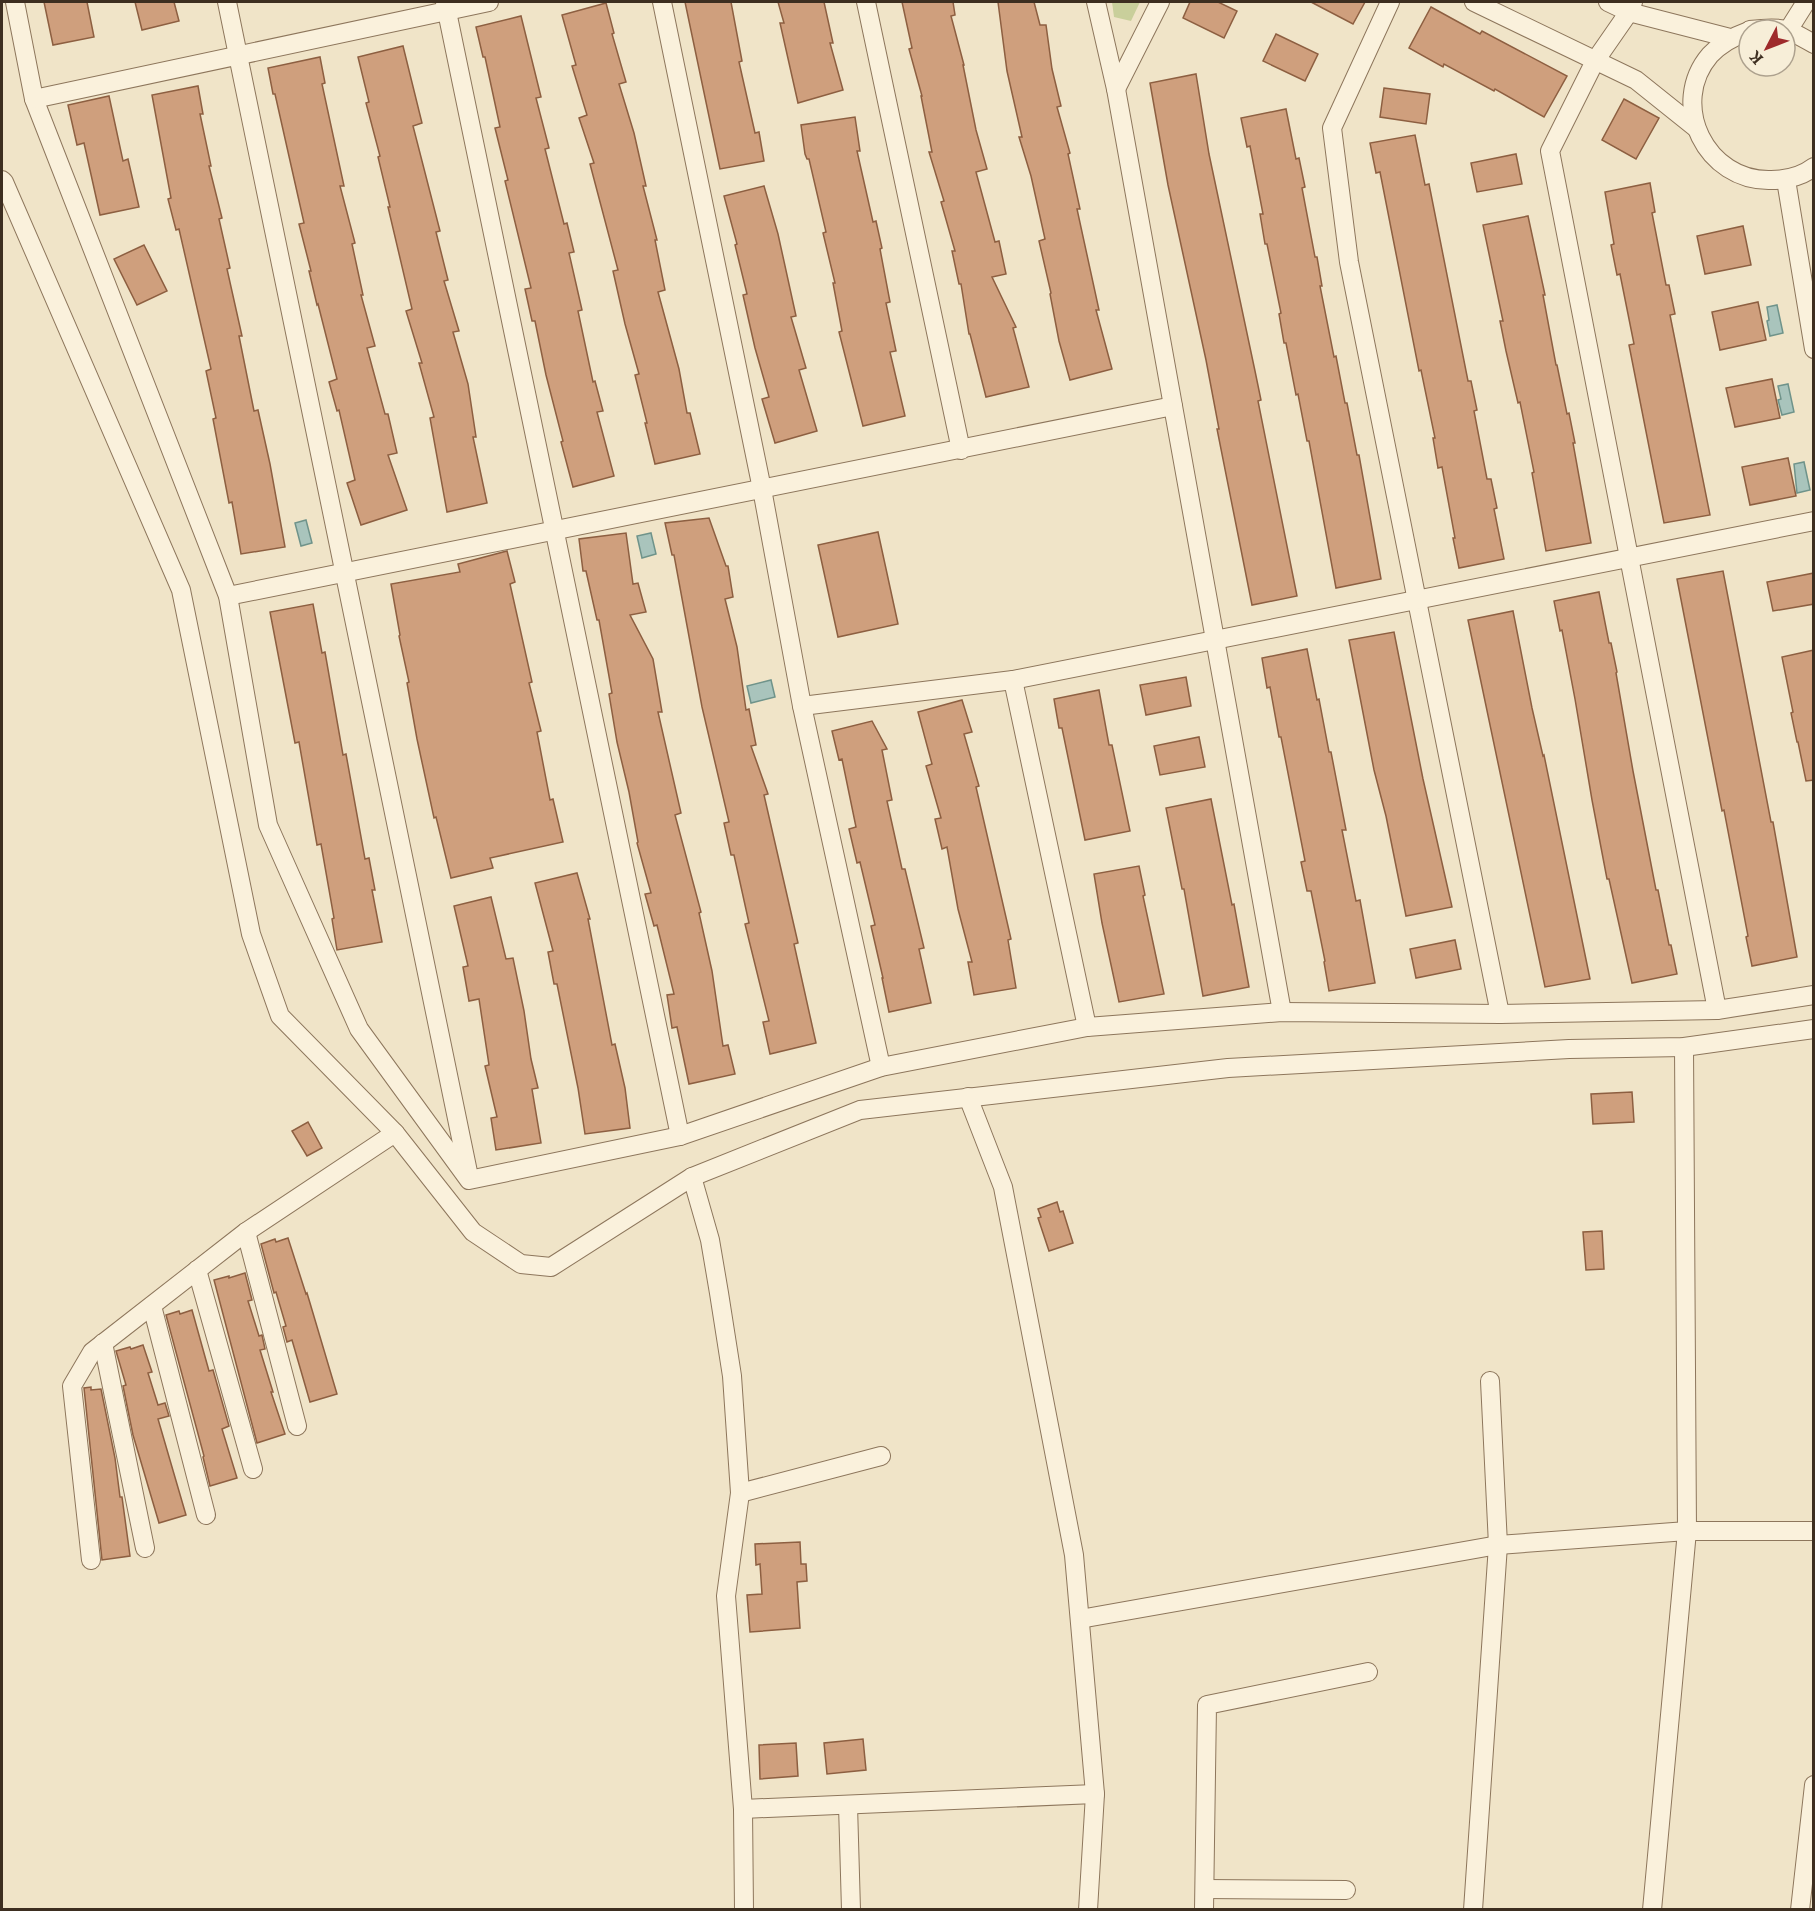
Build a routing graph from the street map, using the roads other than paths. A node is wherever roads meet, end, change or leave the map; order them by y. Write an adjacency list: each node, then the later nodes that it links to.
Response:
1 (15, 2): 22 (street)
2 (227, 2): 19 (street)
3 (489, 2): 12 (street)
4 (662, 2): 30 (street)
5 (866, 2): 29 (street)
6 (1096, 2): 21 (street)
7 (1160, 2): 21 (street)
8 (1390, 2): 36 (street)
9 (1474, 2): 20 (street)
10 (1608, 2): 13 (street)
11 (1806, 2): 14 (street)
12 (446, 6): 19 (street); 32 (street)
13 (1631, 7): 17 (street); 20 (street)
14 (1796, 18)
15 (1797, 34): 18 (street)
16 (1737, 35): 17 (street)
17 (1730, 38): 23 (street)
18 (1814, 44)
19 (238, 55): 22 (street); 34 (street)
20 (1595, 61): 23 (street); 33 (street)
21 (1116, 89): 28 (street)
22 (34, 99): 35 (street)
23 (1696, 128): 26 (street)
24 (1814, 166): 26 (street)
25 (2, 180): 49 (street)
26 (1786, 180): 27 (street)
27 (1814, 349)
28 (1173, 406): 29 (street); 37 (street)
29 (961, 450): 30 (street)
30 (762, 489): 32 (street); 39 (street)
31 (1814, 521): 33 (street)
32 (555, 530): 34 (street); 50 (street)
33 (1629, 558): 36 (street); 41 (street)
34 (345, 573): 35 (street); 52 (street)
35 (228, 596): 52 (street)
36 (1417, 600): 37 (street); 43 (street)
37 (1215, 640): 38 (street); 42 (street)
38 (1013, 680): 39 (street); 44 (street)
39 (802, 706): 47 (street)
40 (1814, 995): 41 (street)
41 (1717, 1010): 43 (street)
42 (1282, 1012): 43 (street); 44 (street)
43 (1500, 1014)
44 (1087, 1027): 47 (street)
45 (1814, 1029): 46 (street)
46 (1684, 1047): 48 (street); 63 (street)
47 (881, 1067): 50 (street)
48 (968, 1097): 51 (street); 68 (street)
49 (395, 1133): 51 (street); 53 (street)
50 (680, 1136): 52 (street)
51 (693, 1177): 61 (street)
52 (469, 1180)
53 (246, 1232): 54 (street); 58 (street)
54 (197, 1270): 55 (street); 60 (street)
55 (152, 1306): 56 (street); 62 (street)
56 (103, 1343): 66 (street); 67 (street)
57 (1490, 1381): 65 (street)
58 (297, 1426)
59 (881, 1456): 61 (street)
60 (253, 1469)
61 (740, 1493): 73 (street)
62 (206, 1515)
63 (1687, 1531): 64 (street); 65 (street); 81 (street)
64 (1814, 1531)
65 (1497, 1545): 68 (street); 80 (street)
66 (145, 1548)
67 (91, 1560)
68 (1080, 1619): 71 (street)
69 (1368, 1672): 74 (street)
70 (1814, 1785): 82 (street)
71 (1095, 1794): 72 (street); 78 (street)
72 (848, 1804): 73 (street); 77 (street)
73 (742, 1809): 76 (street)
74 (1205, 1889): 75 (street); 79 (street)
75 (1347, 1890)
76 (744, 1910)
77 (851, 1910)
78 (1088, 1910)
79 (1204, 1910)
80 (1473, 1910)
81 (1652, 1910)
82 (1800, 1910)

